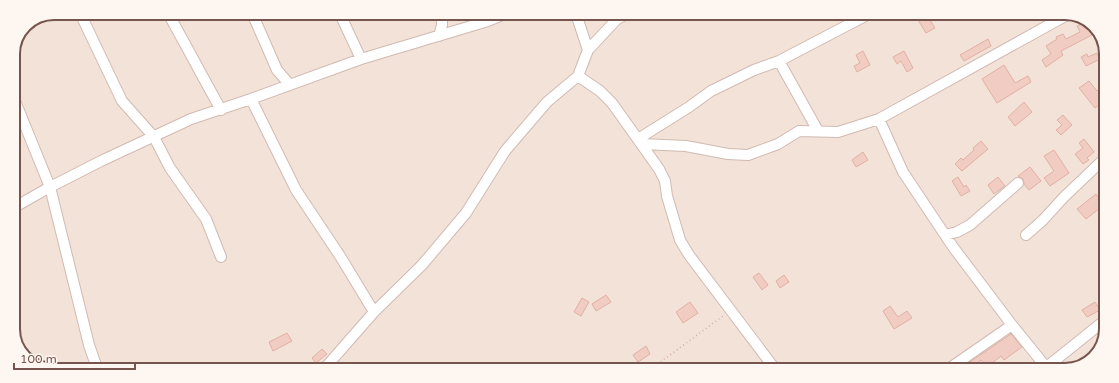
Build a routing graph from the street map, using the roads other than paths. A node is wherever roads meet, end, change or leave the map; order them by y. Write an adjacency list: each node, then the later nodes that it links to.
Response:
1 (83, 20): 22 (street)
2 (172, 20): 18 (street)
3 (255, 20): 16 (street)
4 (343, 20): 13 (street)
5 (442, 20): 11 (street)
6 (490, 20): 11 (street)
7 (578, 20): 12 (street)
8 (616, 20): 12 (street)
9 (857, 20): 14 (street)
10 (1058, 20): 20 (street)
11 (439, 36): 13 (street)
12 (588, 50): 15 (street)
13 (361, 59): 16 (street)
14 (779, 61): 21 (street); 23 (street)
15 (578, 76): 23 (street); 31 (street)
16 (290, 85): 17 (street)
17 (251, 100): 18 (street); 31 (street)
18 (220, 110): 22 (street)
19 (20, 113): 26 (street)
20 (879, 119): 21 (street); 28 (street)
21 (818, 131): 23 (street)
22 (154, 137): 26 (street); 30 (street)
23 (640, 141): 36 (street)
24 (1099, 164): 29 (street)
25 (1018, 183): 28 (street)
26 (50, 187): 27 (street); 34 (street)
27 (20, 204)
28 (945, 234): 32 (street)
29 (1026, 235)
30 (221, 257)
31 (374, 312): 35 (street)
32 (1012, 325): 37 (street); 38 (street)
33 (1099, 325): 39 (street)
34 (95, 363)
35 (328, 363)
36 (770, 363)
37 (957, 363)
38 (1040, 363)
39 (1052, 363)

